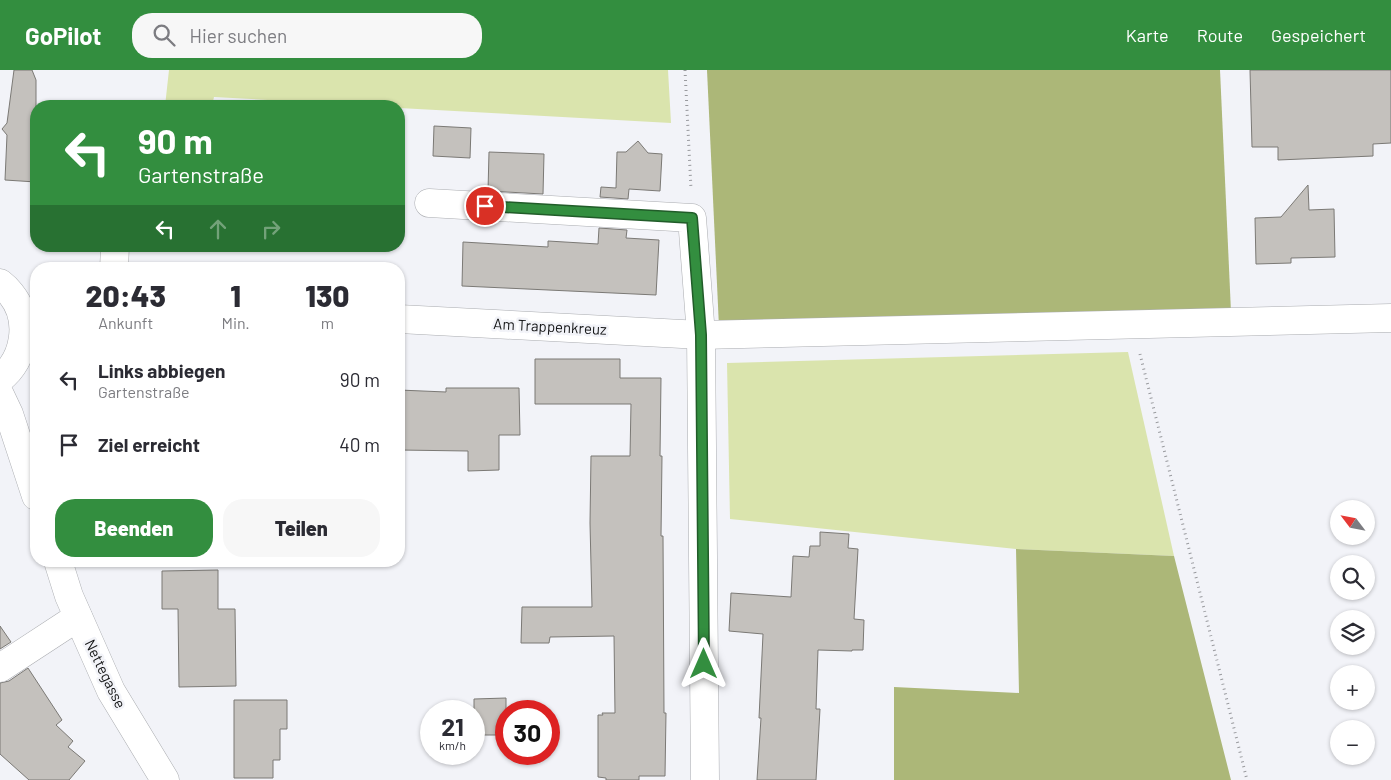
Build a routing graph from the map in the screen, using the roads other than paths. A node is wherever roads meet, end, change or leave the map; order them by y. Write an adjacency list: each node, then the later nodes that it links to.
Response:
1 (429, 203): 6 (street)
2 (0, 283): 3 (street)
3 (29, 311): 7 (street)
4 (1391, 318): 6 (street, Am Trappenkreuz)
5 (405, 319): 6 (street, Am Trappenkreuz)
6 (701, 335): 14 (street)
7 (0, 379)
8 (0, 395): 9 (street)
9 (30, 478)
10 (60, 567): 11 (street, Nettegasse)
11 (78, 616): 12 (street); 13 (street, Nettegasse)
12 (0, 668)
13 (165, 780)
14 (705, 780)

